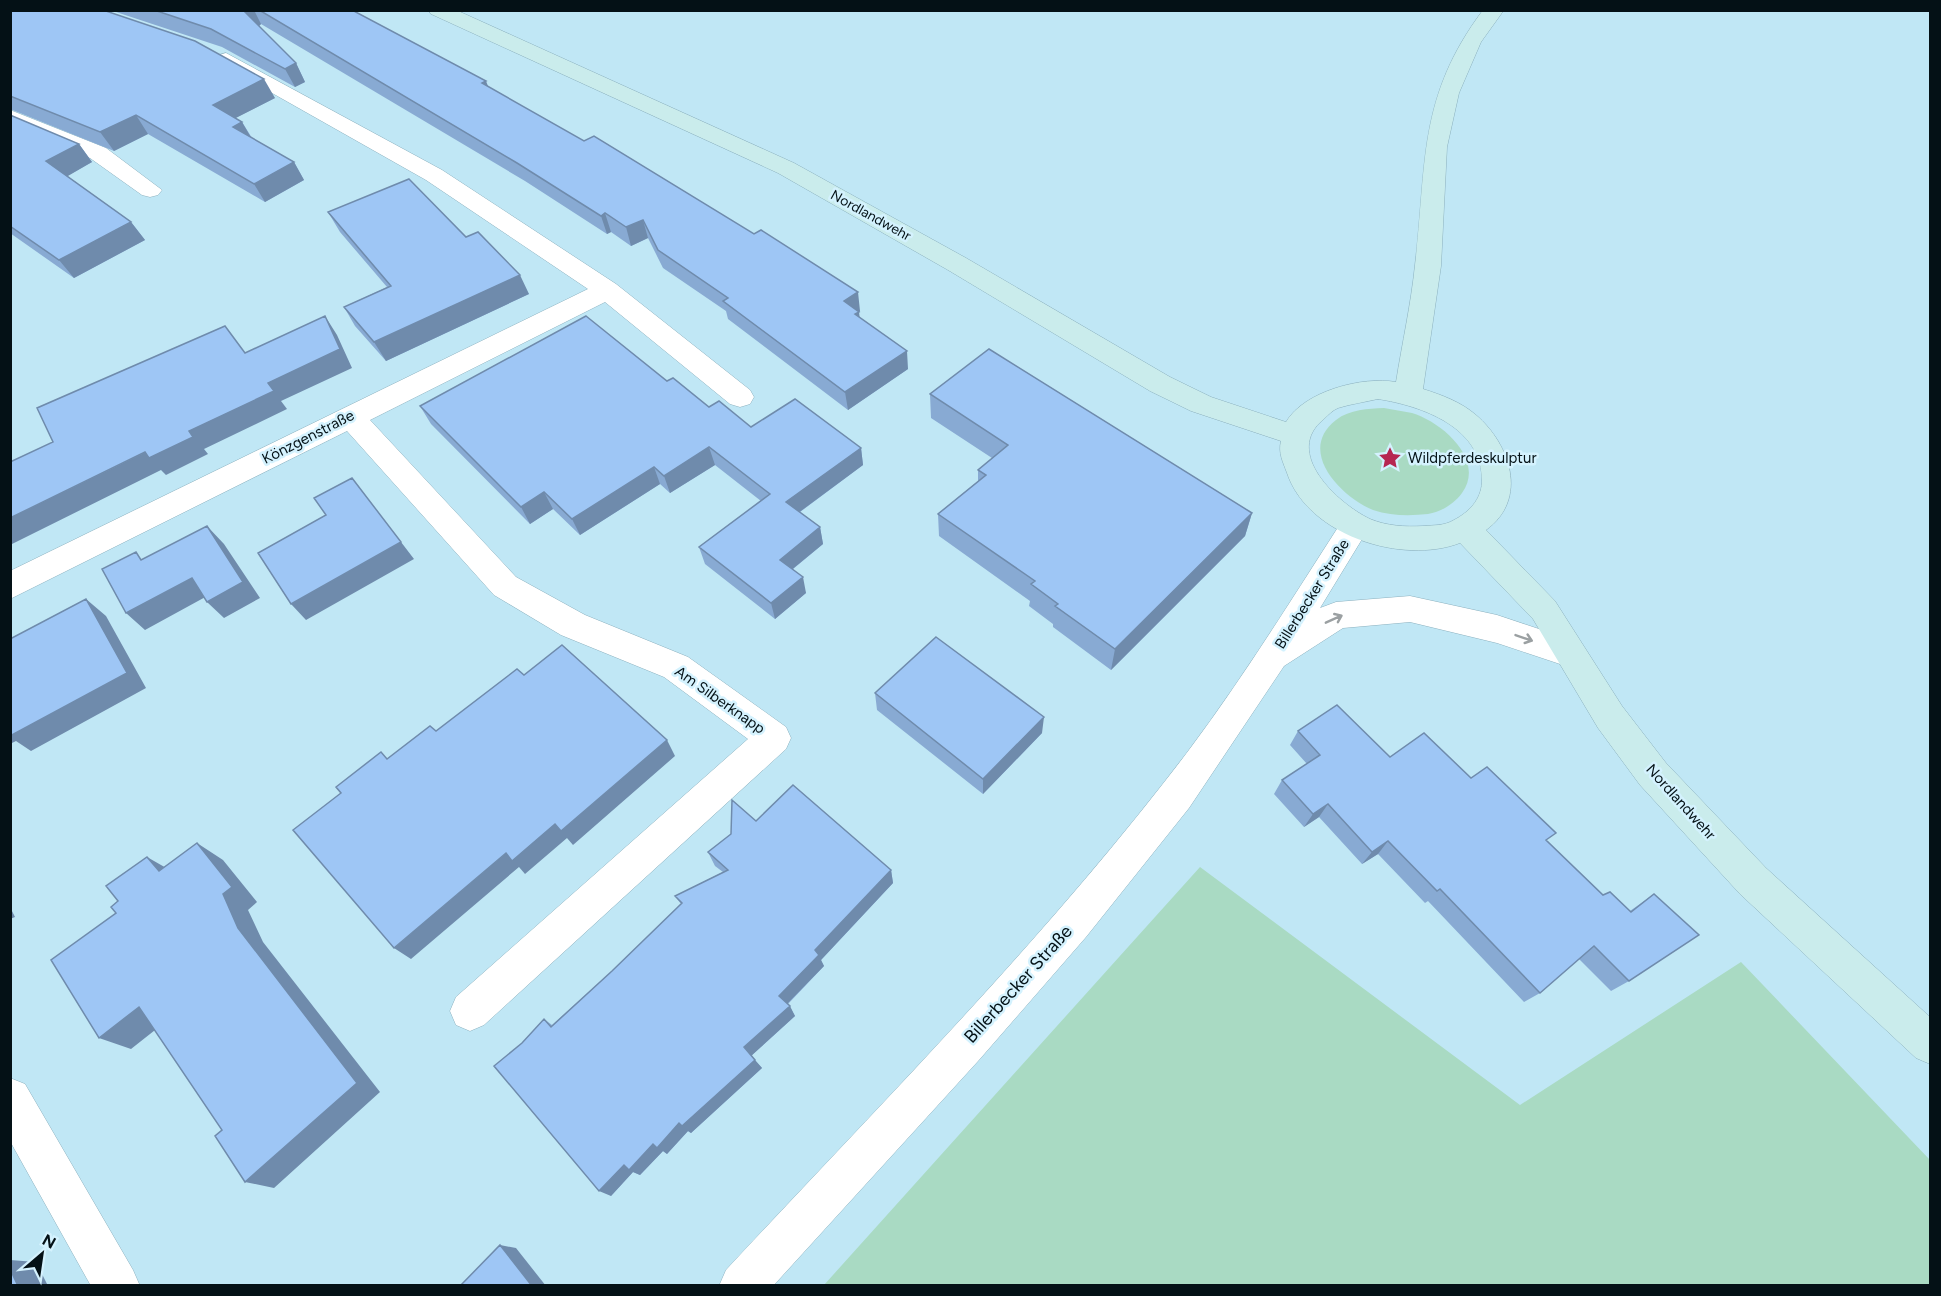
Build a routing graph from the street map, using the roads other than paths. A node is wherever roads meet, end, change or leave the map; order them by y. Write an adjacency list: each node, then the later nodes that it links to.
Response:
1 (438, 10): 10 (main road, Nordlandwehr)
2 (1494, 10): 7 (main road)
3 (203, 49): 6 (street)
4 (10, 117): 5 (street)
5 (150, 190)
6 (607, 290): 8 (street); 9 (street, Könzgenstraße)
7 (1408, 394): 10 (main road); 12 (main road)
8 (740, 397)
9 (350, 416): 13 (street, Könzgenstraße); 16 (street, Am Silberknapp)
10 (1294, 435): 11 (main road)
11 (1355, 526): 12 (main road); 15 (street, Billerbecker Straße)
12 (1466, 529): 14 (main road, Nordlandwehr)
13 (10, 586)
14 (1569, 653): 15 (street, Billerbecker Straße, one-way to 14); 17 (main road, Nordlandwehr)
15 (1268, 662): 20 (street, Billerbecker Straße)
16 (470, 1011)
17 (1930, 1044)
18 (10, 1099): 19 (street)
19 (117, 1286)
20 (742, 1286)

